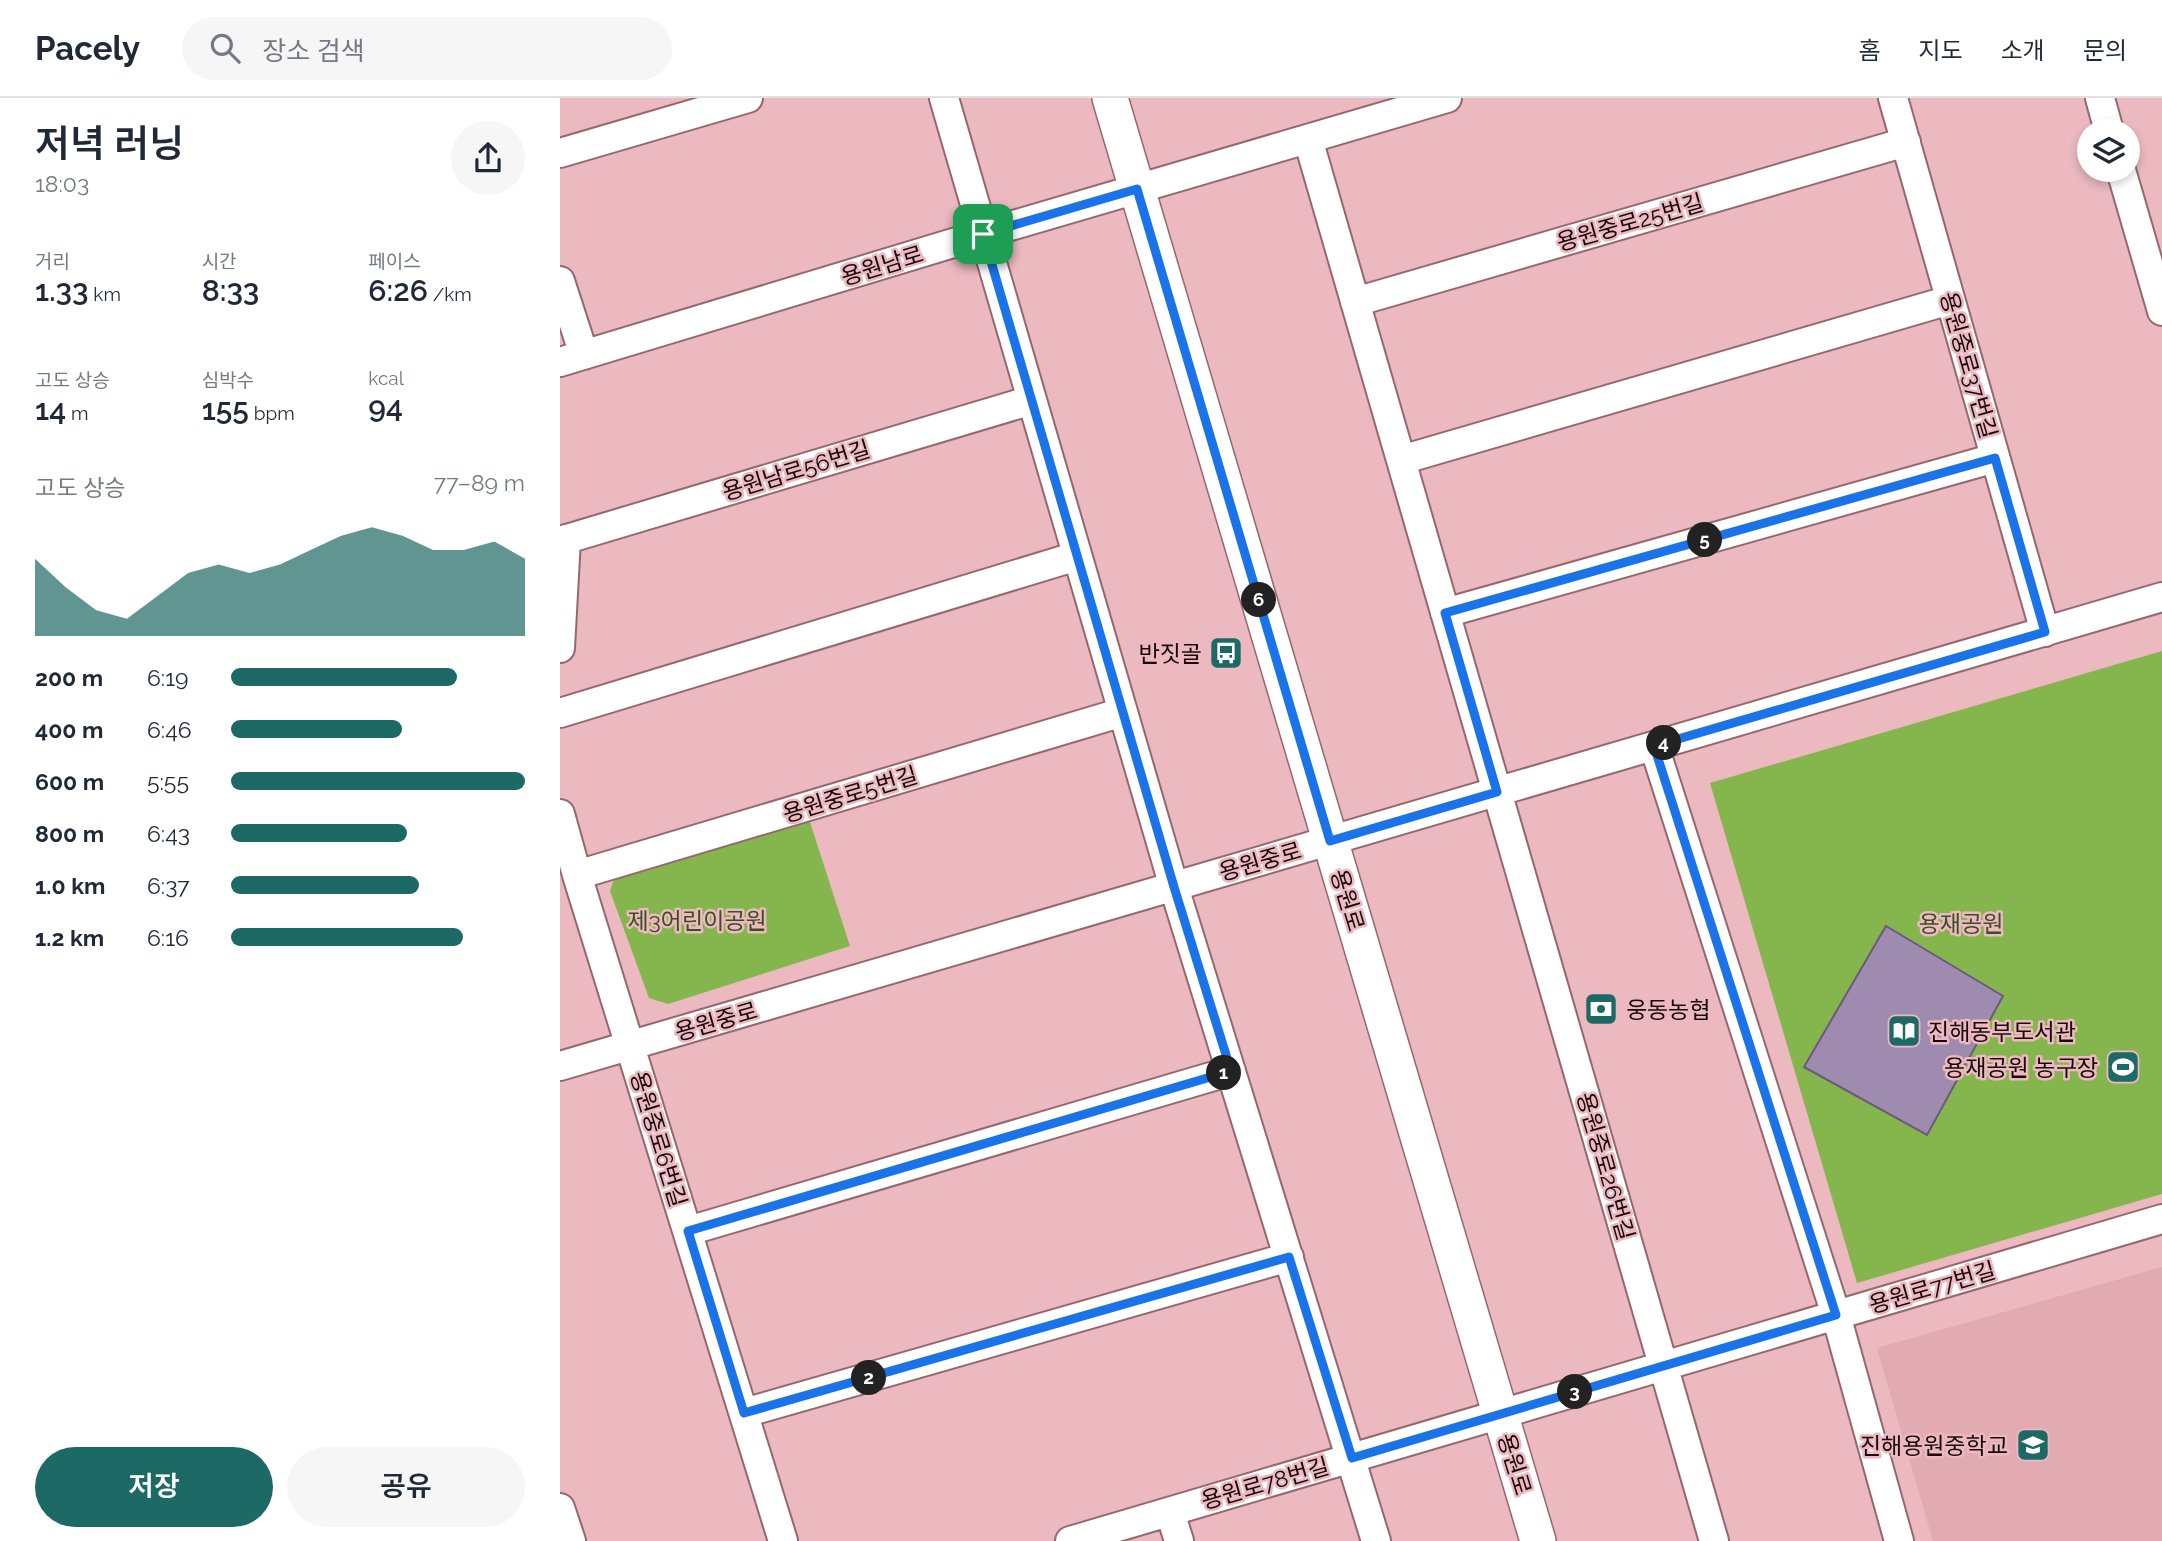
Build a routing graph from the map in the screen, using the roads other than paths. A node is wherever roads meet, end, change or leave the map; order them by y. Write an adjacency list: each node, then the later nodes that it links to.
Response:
1 (748, 98): 10 (street)
2 (944, 98): 13 (street)
3 (1110, 98): 12 (main road, 용원로)
4 (1447, 98): 8 (street, 용원남로)
5 (1893, 98): 9 (street, 용원중로37번길)
6 (2100, 98): 7 (street)
7 (2106, 119)
8 (1308, 139): 12 (street, 용원남로); 16 (street)
9 (1906, 142): 15 (street, 용원중로37번길); 16 (street, 용원중로25번길)
10 (560, 153)
11 (2124, 182): 17 (street)
12 (1137, 189): 13 (street, 용원남로); 33 (main road, 용원로)
13 (983, 234): 18 (street, 용원남로); 19 (street)
14 (560, 281): 18 (street)
15 (1950, 300): 20 (street, 용원중로37번길); 21 (street)
16 (1355, 302): 21 (street)
17 (2162, 311)
18 (572, 359)
19 (1031, 400): 22 (street, 용원남로56번길); 23 (street)
20 (1995, 458): 25 (street); 26 (street, 용원중로37번길)
21 (1401, 460): 25 (street)
22 (563, 540): 27 (street)
23 (1077, 556): 28 (street); 29 (street)
24 (2162, 597): 26 (street, 용원중로)
25 (1445, 613): 31 (street)
26 (2045, 632): 30 (street, 용원중로)
27 (560, 649)
28 (1123, 712): 34 (street, 용원중로5번길); 35 (street)
29 (560, 713)
30 (1654, 746): 31 (street, 용원중로); 42 (street)
31 (1497, 792): 33 (street, 용원중로); 43 (street, 용원중로26번길)
32 (560, 814): 34 (street)
33 (1330, 841): 35 (street, 용원중로); 45 (main road, 용원로)
34 (577, 875): 36 (street)
35 (1174, 887): 36 (street, 용원중로); 38 (street)
36 (631, 1046): 37 (street, 용원중로); 40 (street, 용원중로6번길)
37 (560, 1066)
38 (1231, 1071): 40 (street, 용원중로6번길); 41 (street)
39 (2162, 1219): 42 (street, 용원로77번길)
40 (688, 1231): 44 (street, 용원중로6번길)
41 (1289, 1257): 44 (street); 46 (street)
42 (1836, 1315): 43 (street, 용원로77번길); 56 (street)
43 (1663, 1366): 45 (street, 용원로77번길); 55 (street, 용원중로26번길)
44 (744, 1413): 50 (street, 용원중로6번길)
45 (1501, 1414): 46 (street, 용원로78번길); 54 (main road, 용원로)
46 (1352, 1458): 48 (street, 용원로78번길); 53 (street)
47 (560, 1508): 49 (street)
48 (1170, 1511): 51 (street, 용원로78번길); 52 (street)
49 (571, 1541)
50 (783, 1541)
51 (1070, 1541)
52 (1179, 1541)
53 (1376, 1541)
54 (1538, 1541)
55 (1714, 1541)
56 (1899, 1541)

